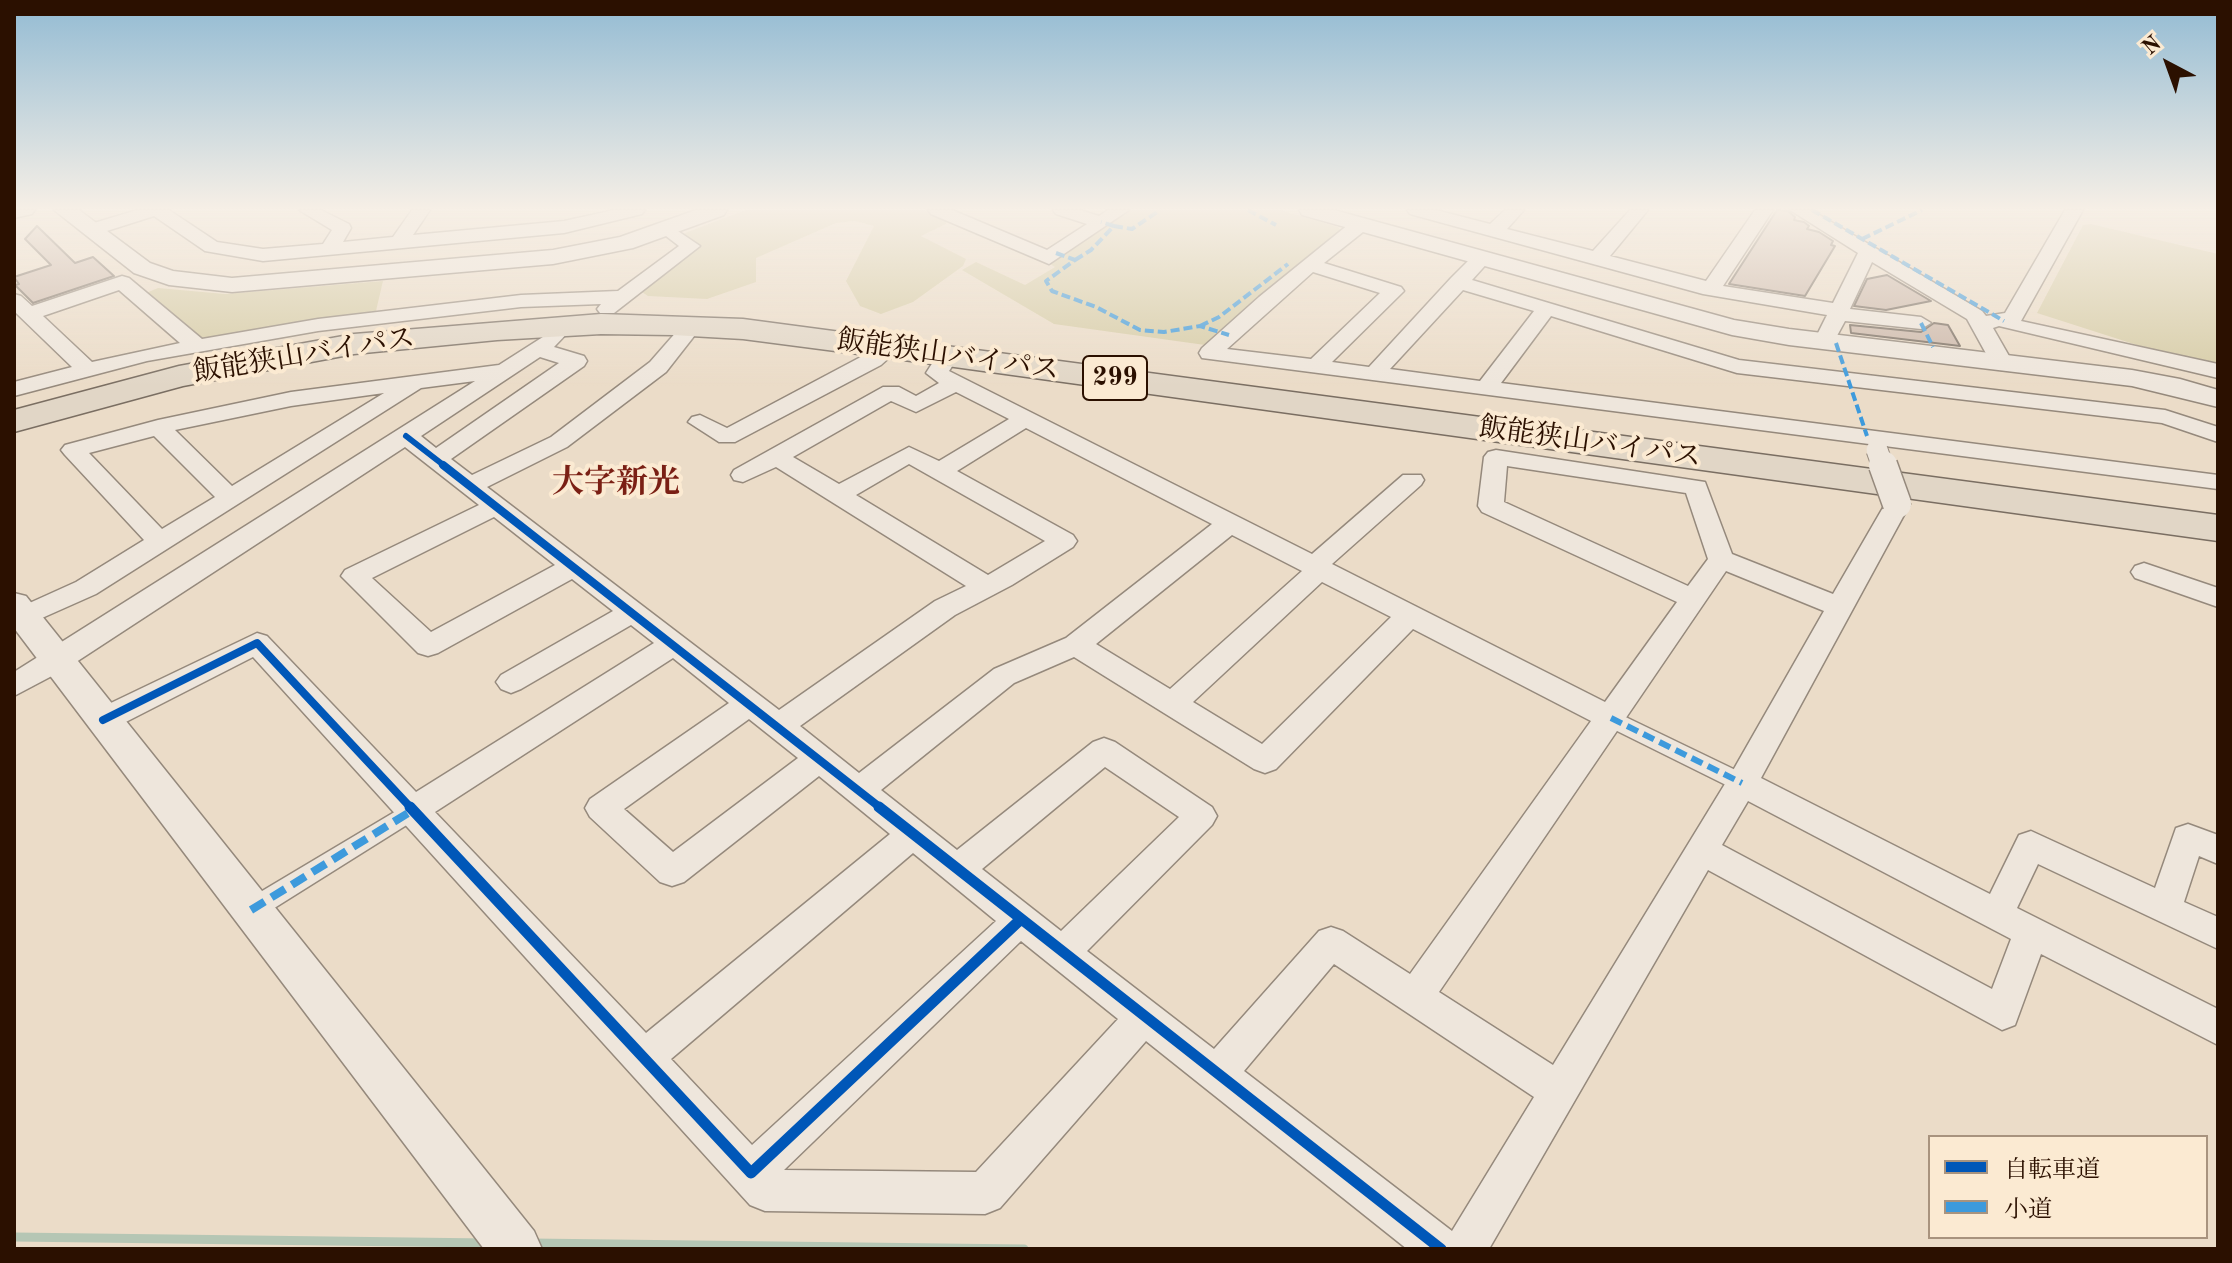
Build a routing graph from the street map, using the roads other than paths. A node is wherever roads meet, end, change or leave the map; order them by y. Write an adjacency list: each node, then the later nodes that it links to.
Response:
1 (145, 269): 2 (street)
2 (416, 269)
3 (660, 269): 15 (street)
4 (1305, 269): 29 (street)
5 (1323, 269): 29 (street)
6 (1471, 269): 13 (street)
7 (1517, 269): 24 (street)
8 (1633, 269): 14 (street)
9 (1724, 269): 14 (street)
10 (1859, 269): 18 (street)
11 (1898, 269): 21 (street)
12 (2040, 269): 19 (street)
13 (1458, 282): 17 (street); 34 (street)
14 (1710, 290): 18 (street)
15 (612, 305): 25 (street); 39 (highway, 飯能狭山バイパス / 299); 57 (highway, 飯能狭山バイパス / 299)
16 (22, 307): 25 (street); 31 (street)
17 (1546, 309): 36 (street); 44 (street)
18 (1837, 312): 20 (street); 24 (street)
19 (2004, 321): 21 (street); 33 (street)
20 (1921, 323)
21 (1980, 323): 28 (street)
22 (564, 326): 23 (highway, 飯能狭山バイパス / 299); 27 (street); 41 (highway, 飯能狭山バイパス / 299)
23 (692, 326): 26 (highway, 飯能狭山バイパス / 299); 53 (street)
24 (1825, 341): 28 (street)
25 (197, 346): 31 (street)
26 (889, 348): 30 (highway, 飯能狭山バイパス / 299); 42 (street)
27 (537, 349): 32 (street); 48 (street)
28 (2002, 363): 38 (street)
29 (1315, 367): 34 (street)
30 (952, 369): 40 (street); 47 (street); 59 (highway, 飯能狭山バイパス / 299)
31 (87, 370): 37 (street)
32 (505, 371): 35 (street); 45 (street)
33 (2218, 371)
34 (1374, 374): 36 (street)
35 (421, 380): 43 (street); 55 (street)
36 (1486, 388): 46 (street)
37 (14, 389)
38 (2218, 399)
39 (14, 406)
40 (1025, 419): 49 (street); 58 (street)
41 (14, 421)
42 (700, 422)
43 (158, 427): 55 (street); 60 (street)
44 (2218, 435)
45 (406, 436): 48 (street); 74 (street)
46 (1872, 443): 52 (street); 68 (street, bridge)
47 (777, 457): 50 (street); 54 (street)
48 (435, 459): 53 (street)
49 (940, 471): 54 (street); 65 (street)
50 (743, 475)
51 (1412, 480): 63 (street)
52 (2218, 482)
53 (470, 486): 56 (street)
54 (838, 495): 65 (street)
55 (230, 498): 60 (street)
56 (497, 506): 62 (street); 62 (street)
57 (2218, 511)
58 (1230, 523): 63 (street); 73 (street)
59 (2218, 528)
60 (160, 542): 69 (street)
61 (1721, 559): 67 (street); 67 (street); 68 (street)
62 (574, 566): 70 (street)
63 (1317, 568): 71 (street); 78 (street)
64 (2144, 572): 66 (street)
65 (987, 587): 81 (street)
66 (2218, 598)
67 (1694, 599): 79 (street)
68 (1839, 607): 83 (street)
69 (19, 610): 74 (street)
70 (633, 612): 72 (street); 75 (street)
71 (1410, 615): 78 (street); 79 (street)
72 (674, 644): 77 (street); 85 (street)
73 (1076, 645): 78 (street); 84 (street)
74 (57, 661): 76 (street); 80 (street)
75 (511, 682)
76 (14, 685)
77 (750, 703): 81 (street); 82 (street)
78 (1172, 704)
79 (1611, 718): 83 (street); 97 (street)
80 (103, 720): 85 (street); 91 (street)
81 (779, 726): 82 (street)
82 (820, 758): 84 (street)
83 (1742, 783): 87 (street); 92 (street)
84 (859, 790): 86 (street)
85 (413, 810): 91 (street); 100 (street)
86 (913, 834): 89 (street); 100 (street)
87 (1701, 850): 94 (street); 102 (street)
88 (2218, 850): 90 (street)
89 (957, 870): 93 (street); 96 (street)
90 (2165, 909): 92 (street); 95 (street)
91 (251, 910): 104 (street)
92 (1997, 914): 94 (street)
93 (1020, 920): 96 (street); 103 (street)
94 (2031, 932): 99 (street)
95 (2218, 934)
96 (1062, 953): 98 (street)
97 (1415, 997): 101 (street); 102 (street)
98 (1144, 1017): 101 (street); 103 (street)
99 (2218, 1028)
100 (644, 1058): 103 (street)
101 (1217, 1074): 105 (street)
102 (1559, 1091): 106 (street)
103 (751, 1173)
104 (504, 1234)
105 (1441, 1249)
106 (1465, 1249)

